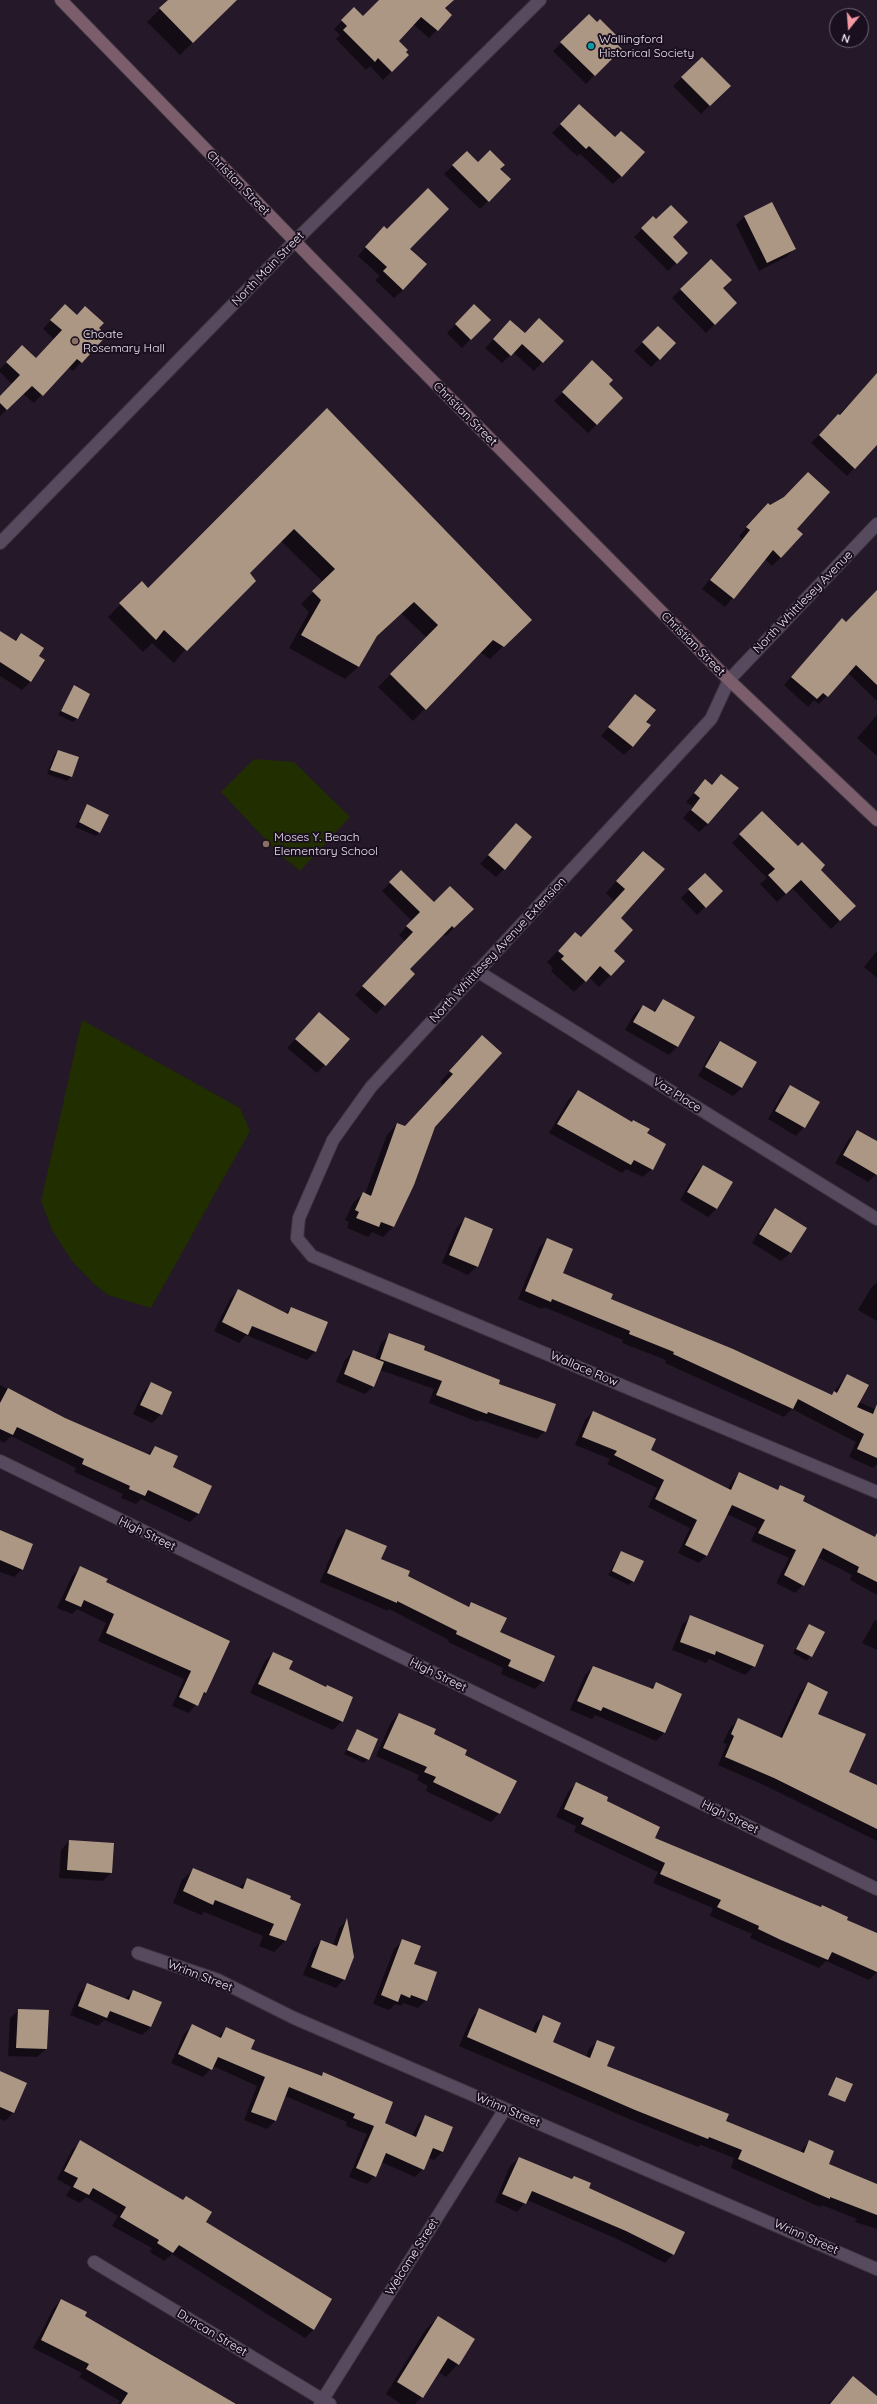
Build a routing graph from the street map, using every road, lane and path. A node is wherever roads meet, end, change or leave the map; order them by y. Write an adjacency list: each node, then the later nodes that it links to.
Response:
1 (60, 0): 3 (main road, Christian Street)
2 (540, 0): 3 (street, North Main Street)
3 (295, 241): 5 (street, North Main Street); 6 (main road, Christian Street)
4 (877, 524): 6 (street, North Whittlesey Avenue)
5 (0, 543)
6 (729, 680): 7 (main road, Christian Street); 8 (street, North Whittlesey Avenue Extension)
7 (877, 820)
8 (477, 971): 9 (street, Vaz Place); 10 (street, North Whittlesey Avenue Extension)
9 (877, 1219)
10 (297, 1238): 12 (street, Wallace Row)
11 (0, 1461): 13 (street, High Street)
12 (877, 1492)
13 (877, 1889)
14 (138, 1953): 15 (street, Wrinn Street)
15 (505, 2109): 17 (street, Wrinn Street); 18 (street, Welcome Street)
16 (94, 2262): 18 (street, Duncan Street)
17 (877, 2269)
18 (324, 2402)

